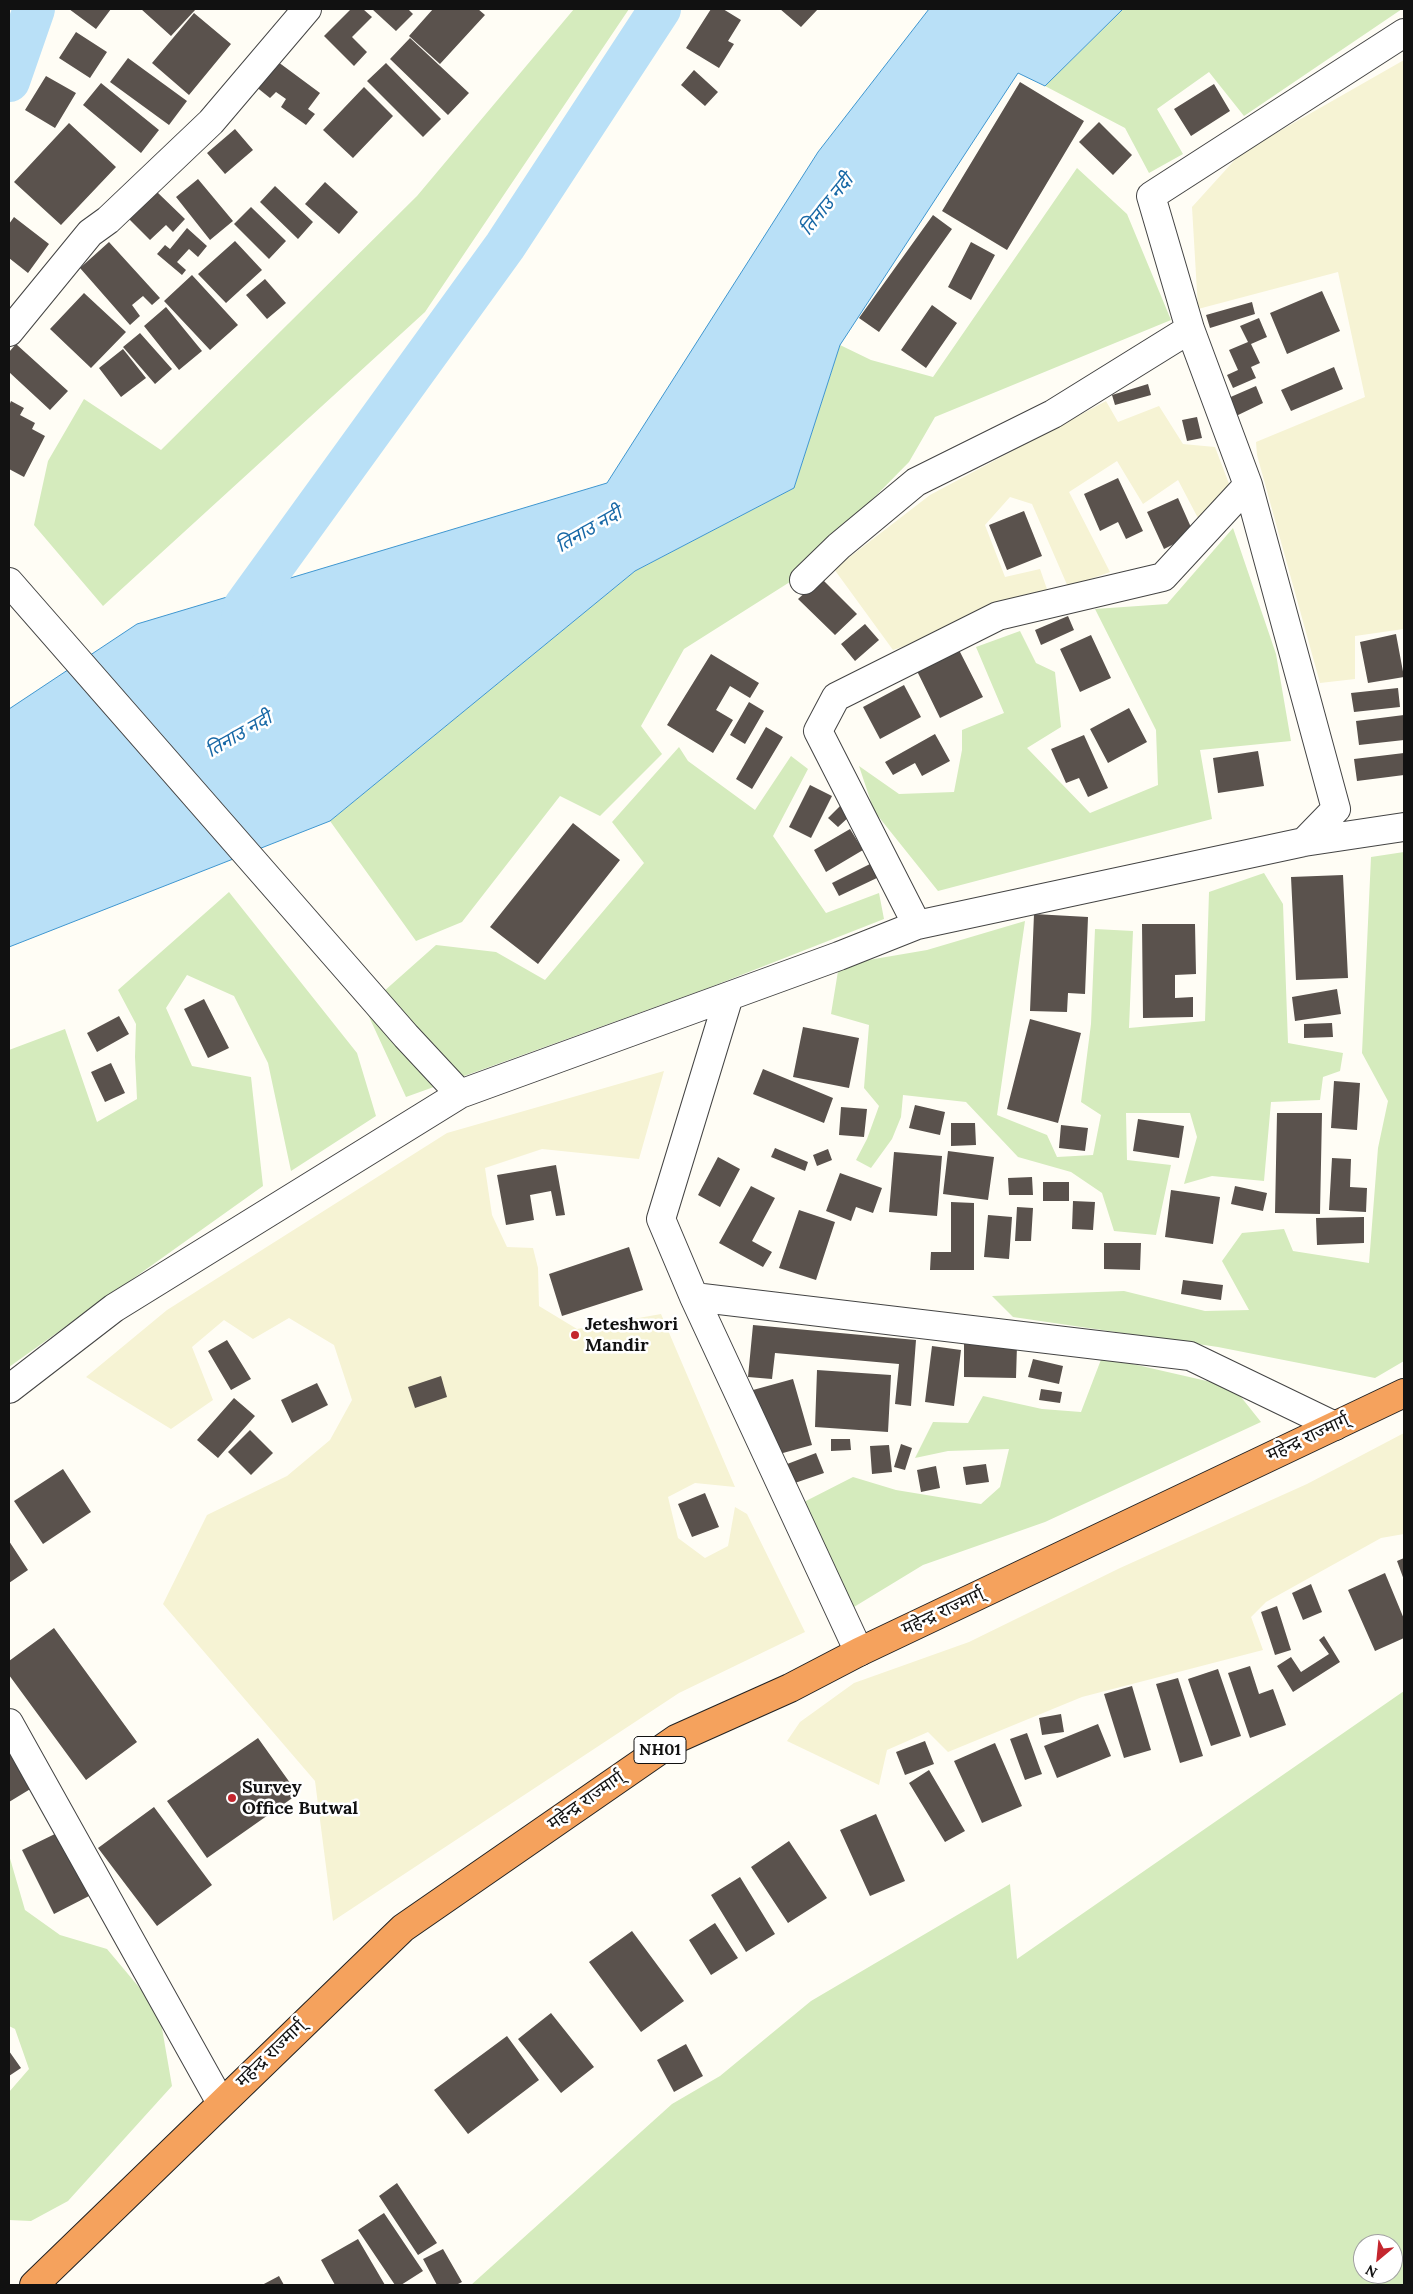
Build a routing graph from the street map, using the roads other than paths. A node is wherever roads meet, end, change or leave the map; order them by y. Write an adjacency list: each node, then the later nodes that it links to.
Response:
1 (307, 9): 4 (street)
2 (1404, 33): 3 (street)
3 (1190, 329): 5 (street); 6 (street)
4 (9, 332)
5 (1248, 485): 9 (street); 10 (street)
6 (804, 580)
7 (9, 582): 12 (street)
8 (1404, 827): 9 (street)
9 (1304, 842): 10 (street)
10 (917, 925): 11 (street)
11 (729, 996): 12 (street); 13 (street)
12 (460, 1094): 14 (street)
13 (694, 1297): 16 (street); 17 (street)
14 (9, 1389)
15 (1404, 1393): 16 (highway, महेन्द्र राज्मार्ग् / NH01)
16 (1335, 1426): 17 (highway, महेन्द्र राज्मार्ग् / NH01)
17 (859, 1652): 19 (highway, महेन्द्र राज्मार्ग् / NH01)
18 (9, 1723): 19 (street)
19 (221, 2103): 20 (highway, महेन्द्र राज्मार्ग् / NH01)
20 (34, 2285)

